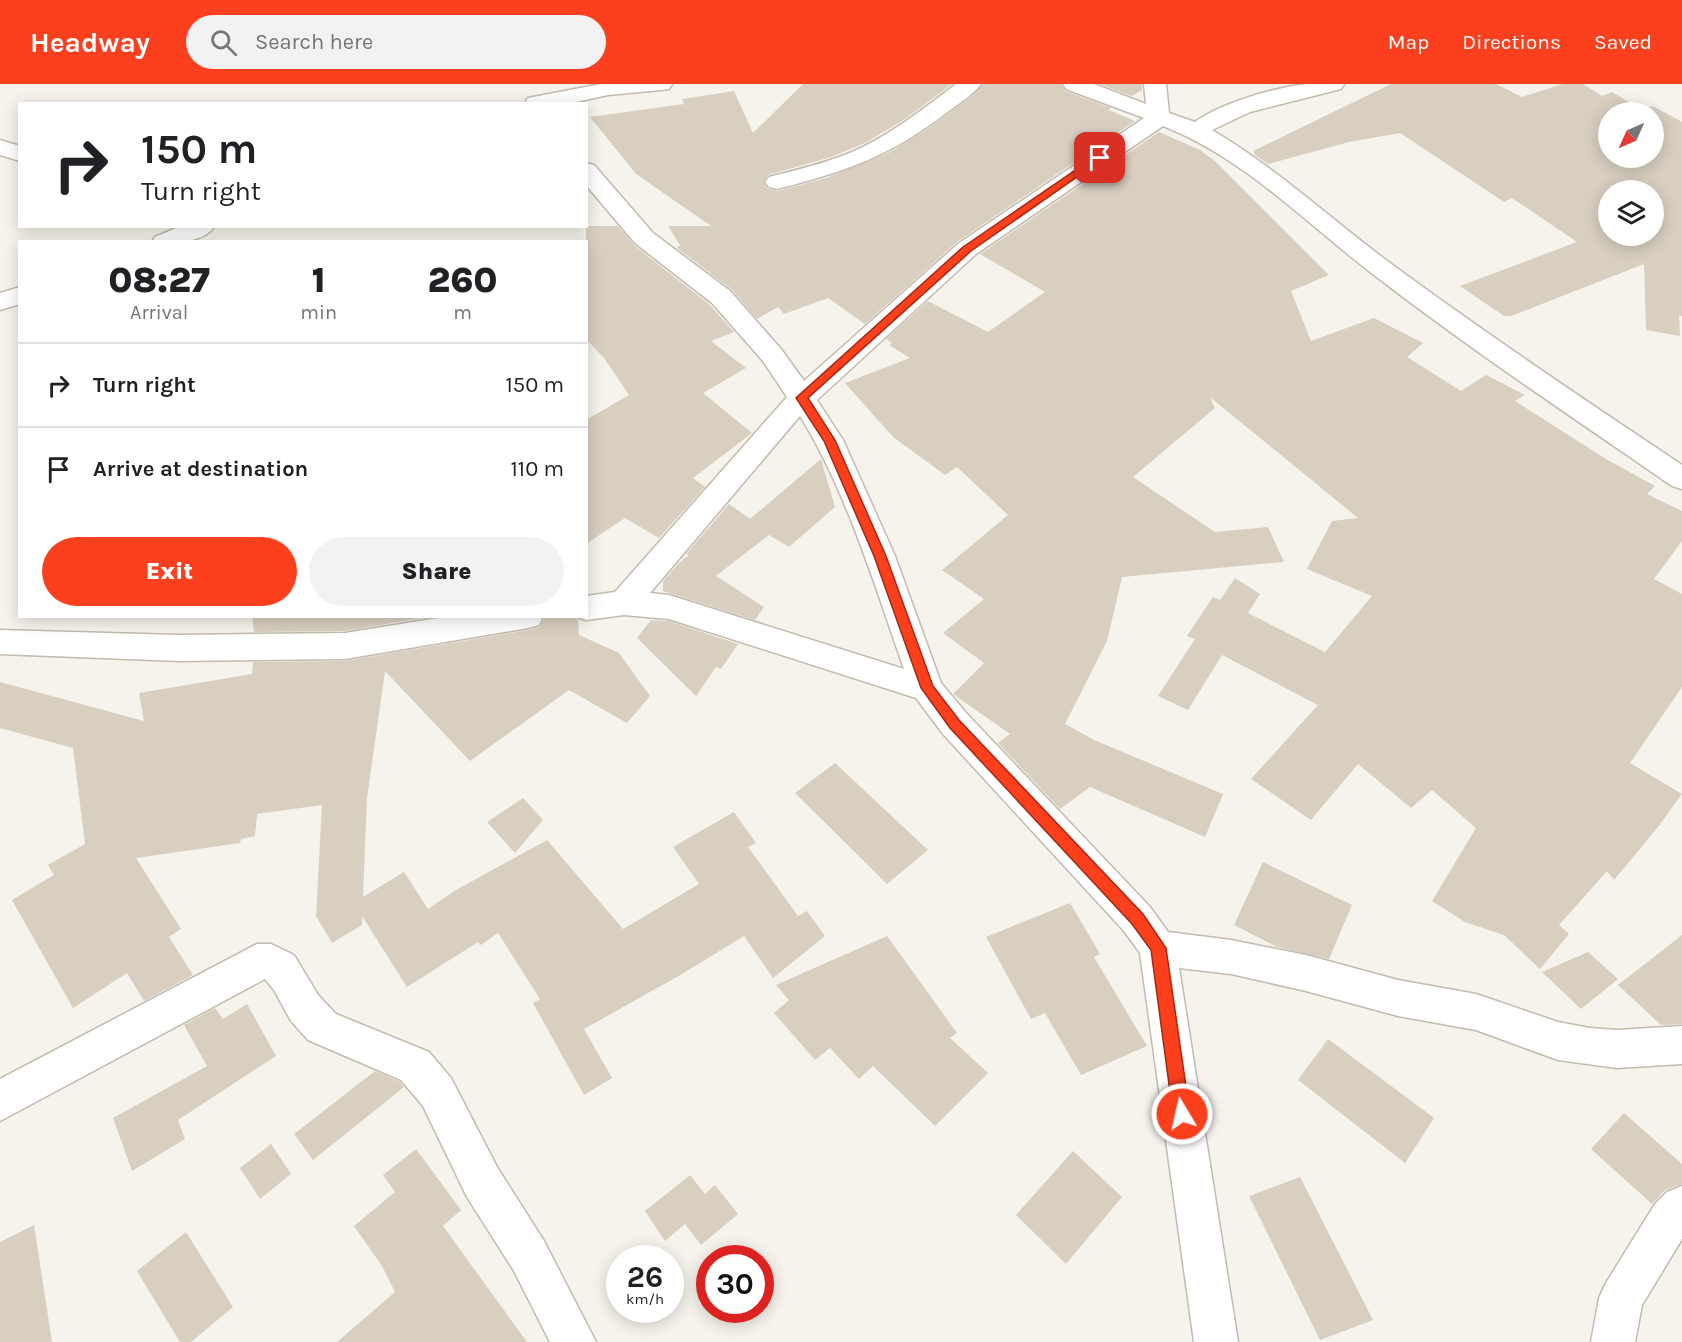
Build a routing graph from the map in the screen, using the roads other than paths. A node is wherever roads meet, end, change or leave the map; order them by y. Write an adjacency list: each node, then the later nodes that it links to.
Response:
1 (521, 84): 7 (street)
2 (661, 84): 8 (street)
3 (970, 84): 14 (street)
4 (1074, 84): 9 (street)
5 (1155, 84): 9 (street)
6 (1333, 84): 10 (street)
7 (535, 102)
8 (541, 102)
9 (1159, 118): 10 (street); 21 (street)
10 (1197, 131): 22 (street)
11 (0, 147): 12 (street)
12 (18, 153)
13 (588, 172): 21 (street)
14 (777, 182)
15 (154, 228): 17 (street)
16 (198, 228): 18 (street)
17 (163, 240)
18 (167, 240)
19 (18, 296): 20 (street)
20 (0, 302)
21 (802, 398): 23 (street); 27 (street)
22 (1682, 479)
23 (624, 603): 24 (street); 27 (street)
24 (588, 608)
25 (516, 618): 26 (street)
26 (0, 642)
27 (927, 688): 28 (street)
28 (1158, 948): 29 (street); 33 (street)
29 (1682, 1045)
30 (0, 1101): 32 (street)
31 (1682, 1207): 34 (street)
32 (574, 1342)
33 (1216, 1342)
34 (1613, 1342)

